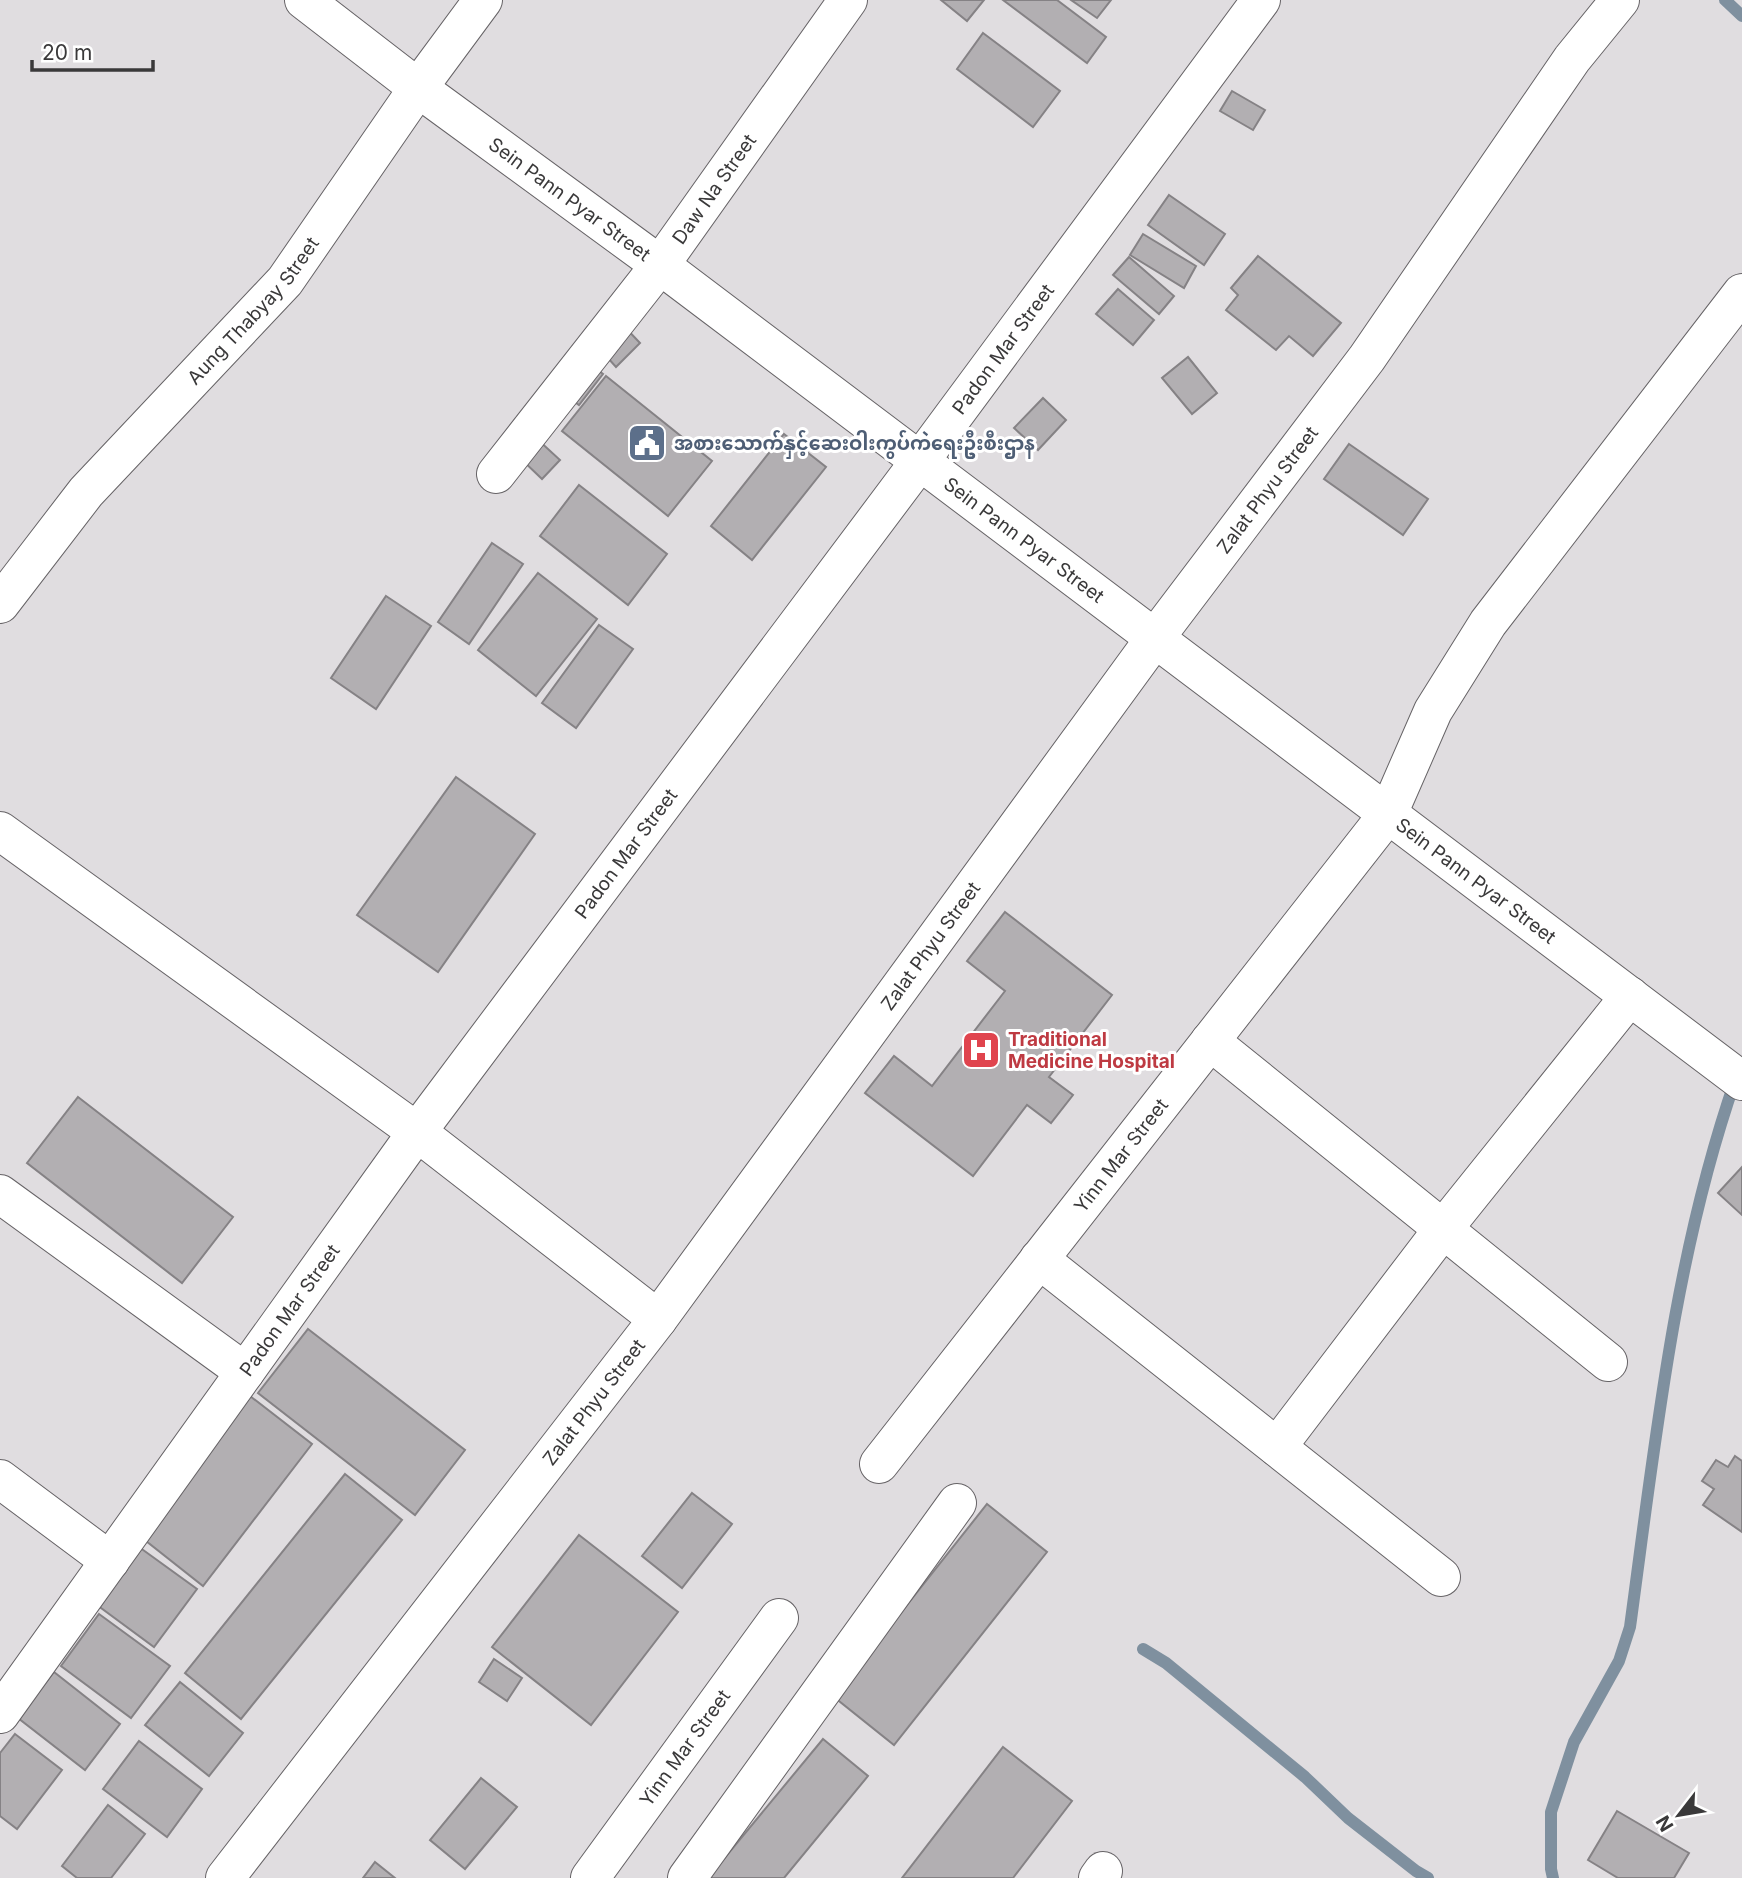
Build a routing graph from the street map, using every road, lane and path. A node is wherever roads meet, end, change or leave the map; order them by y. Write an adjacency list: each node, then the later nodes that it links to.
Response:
1 (304, 0): 6 (street, Sein Pann Pyar Street)
2 (484, 0): 6 (street, Aung Thabyay Street)
3 (848, 0): 7 (street, Daw Na Street)
4 (1261, 0): 9 (street, Padon Mar Street)
5 (1620, 0): 12 (street, Zalat Phyu Street)
6 (418, 89): 7 (street, Sein Pann Pyar Street); 11 (street, Aung Thabyay Street)
7 (660, 265): 9 (street, Sein Pann Pyar Street); 10 (street, Daw Na Street)
8 (1742, 293): 13 (street, Yinn Mar Street)
9 (920, 461): 12 (street, Sein Pann Pyar Street); 18 (street, Padon Mar Street)
10 (496, 474)
11 (0, 604)
12 (1155, 638): 13 (street, Sein Pann Pyar Street); 22 (street, Zalat Phyu Street)
13 (1388, 814): 15 (street, Sein Pann Pyar Street); 16 (street, Yinn Mar Street)
14 (0, 831): 18 (street)
15 (1630, 996): 17 (street, Sein Pann Pyar Street); 20 (street)
16 (1209, 1041): 20 (street); 21 (street, Yinn Mar Street)
17 (1742, 1081)
18 (417, 1132): 22 (street); 24 (street, Padon Mar Street)
19 (0, 1194): 24 (street)
20 (1443, 1229): 23 (street); 25 (street)
21 (1039, 1259): 25 (street); 26 (street, Yinn Mar Street)
22 (658, 1319): 33 (street, Zalat Phyu Street)
23 (1608, 1362)
24 (245, 1372): 29 (street, Padon Mar Street)
25 (1276, 1447): 30 (street)
26 (879, 1464)
27 (0, 1479): 29 (street)
28 (957, 1503): 35 (street)
29 (110, 1561): 32 (street, Padon Mar Street)
30 (1441, 1577)
31 (779, 1618): 34 (street, Yinn Mar Street)
32 (0, 1714)
33 (225, 1878)
34 (590, 1878)
35 (687, 1878)

